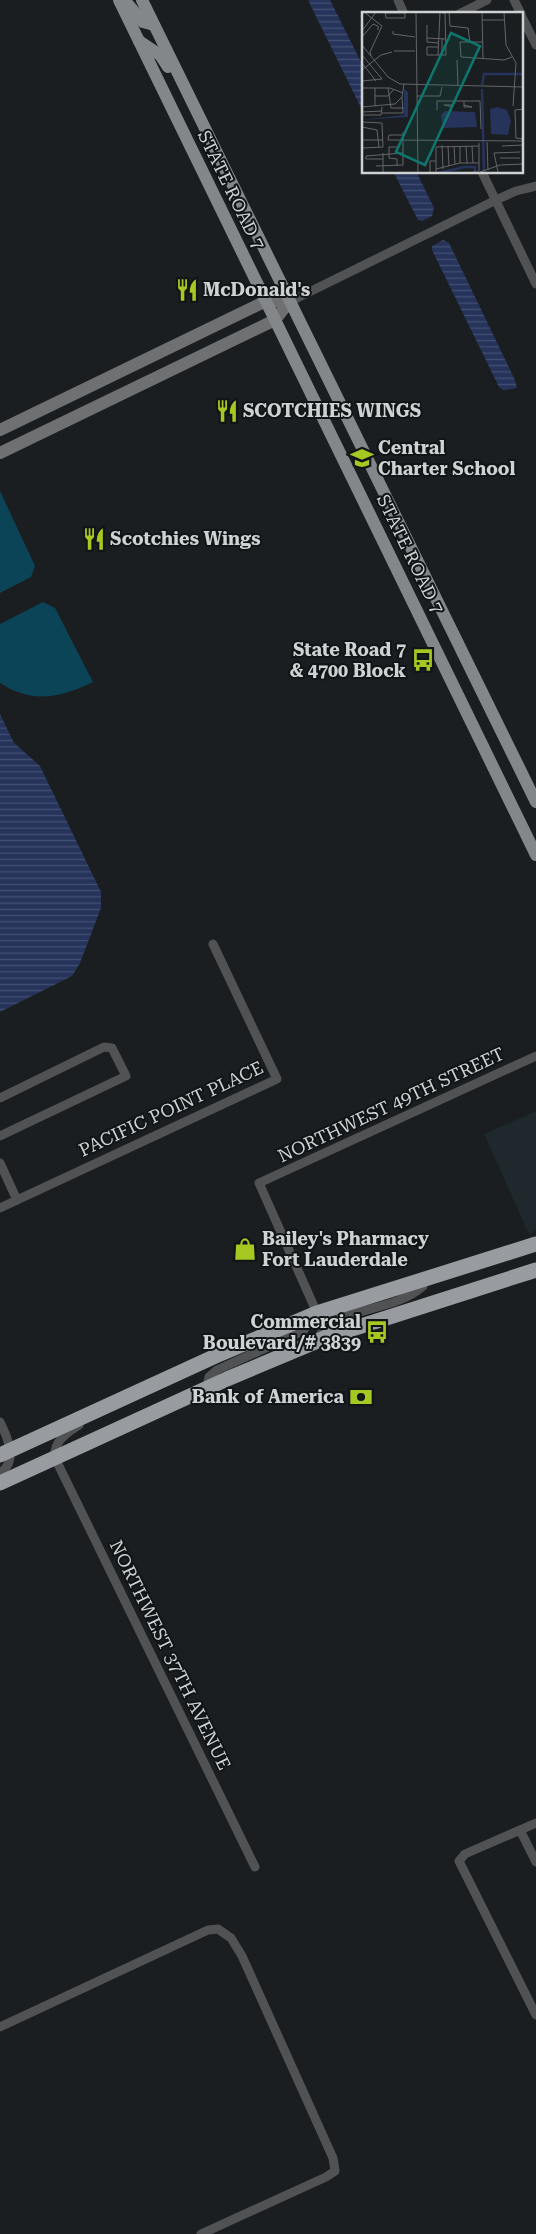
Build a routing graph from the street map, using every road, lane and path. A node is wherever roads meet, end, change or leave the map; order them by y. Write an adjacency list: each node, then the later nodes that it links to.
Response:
1 (119, 0): 12 (main road, STATE ROAD 7)
2 (124, 0): 11 (main road)
3 (142, 0): 11 (main road, STATE ROAD 7)
4 (398, 0): 7 (street)
5 (487, 0): 8 (street)
6 (514, 0): 9 (street)
7 (403, 12)
8 (463, 12)
9 (519, 12)
10 (524, 21): 13 (street)
11 (154, 26): 14 (main road, STATE ROAD 7)
12 (138, 40): 14 (main road); 19 (main road, STATE ROAD 7)
13 (536, 45)
14 (192, 103): 20 (main road, STATE ROAD 7)
15 (483, 174): 17 (street)
16 (536, 186): 17 (street)
17 (496, 200): 18 (street); 20 (street)
18 (536, 284)
19 (266, 301): 20 (street); 21 (main road, STATE ROAD 7); 22 (street)
20 (289, 302): 21 (street); 24 (main road, STATE ROAD 7)
21 (275, 320): 23 (street); 25 (main road, STATE ROAD 7)
22 (0, 430)
23 (0, 453)
24 (536, 802)
25 (536, 855)
26 (213, 944): 31 (street, PACIFIC POINT PLACE)
27 (536, 1056): 36 (street, NORTHWEST 49TH STREET)
28 (0, 1098): 29 (street)
29 (0, 1136)
30 (0, 1163): 31 (street)
31 (17, 1200): 32 (street, PACIFIC POINT PLACE)
32 (0, 1208)
33 (536, 1244): 35 (highway)
34 (536, 1270): 37 (highway)
35 (422, 1280): 36 (highway); 37 (street)
36 (317, 1313): 38 (street); 39 (highway)
37 (315, 1342): 38 (highway)
38 (207, 1388): 42 (highway)
39 (97, 1410): 41 (highway); 42 (street)
40 (0, 1422): 41 (street)
41 (5, 1453): 43 (street)
42 (55, 1458): 44 (highway); 48 (street, NORTHWEST 37TH AVENUE)
43 (0, 1473)
44 (0, 1483)
45 (536, 1823): 46 (street)
46 (520, 1830): 47 (street); 49 (street)
47 (536, 1862)
48 (255, 1867)
49 (536, 2015)
50 (0, 2027): 51 (street)
51 (201, 2234)

